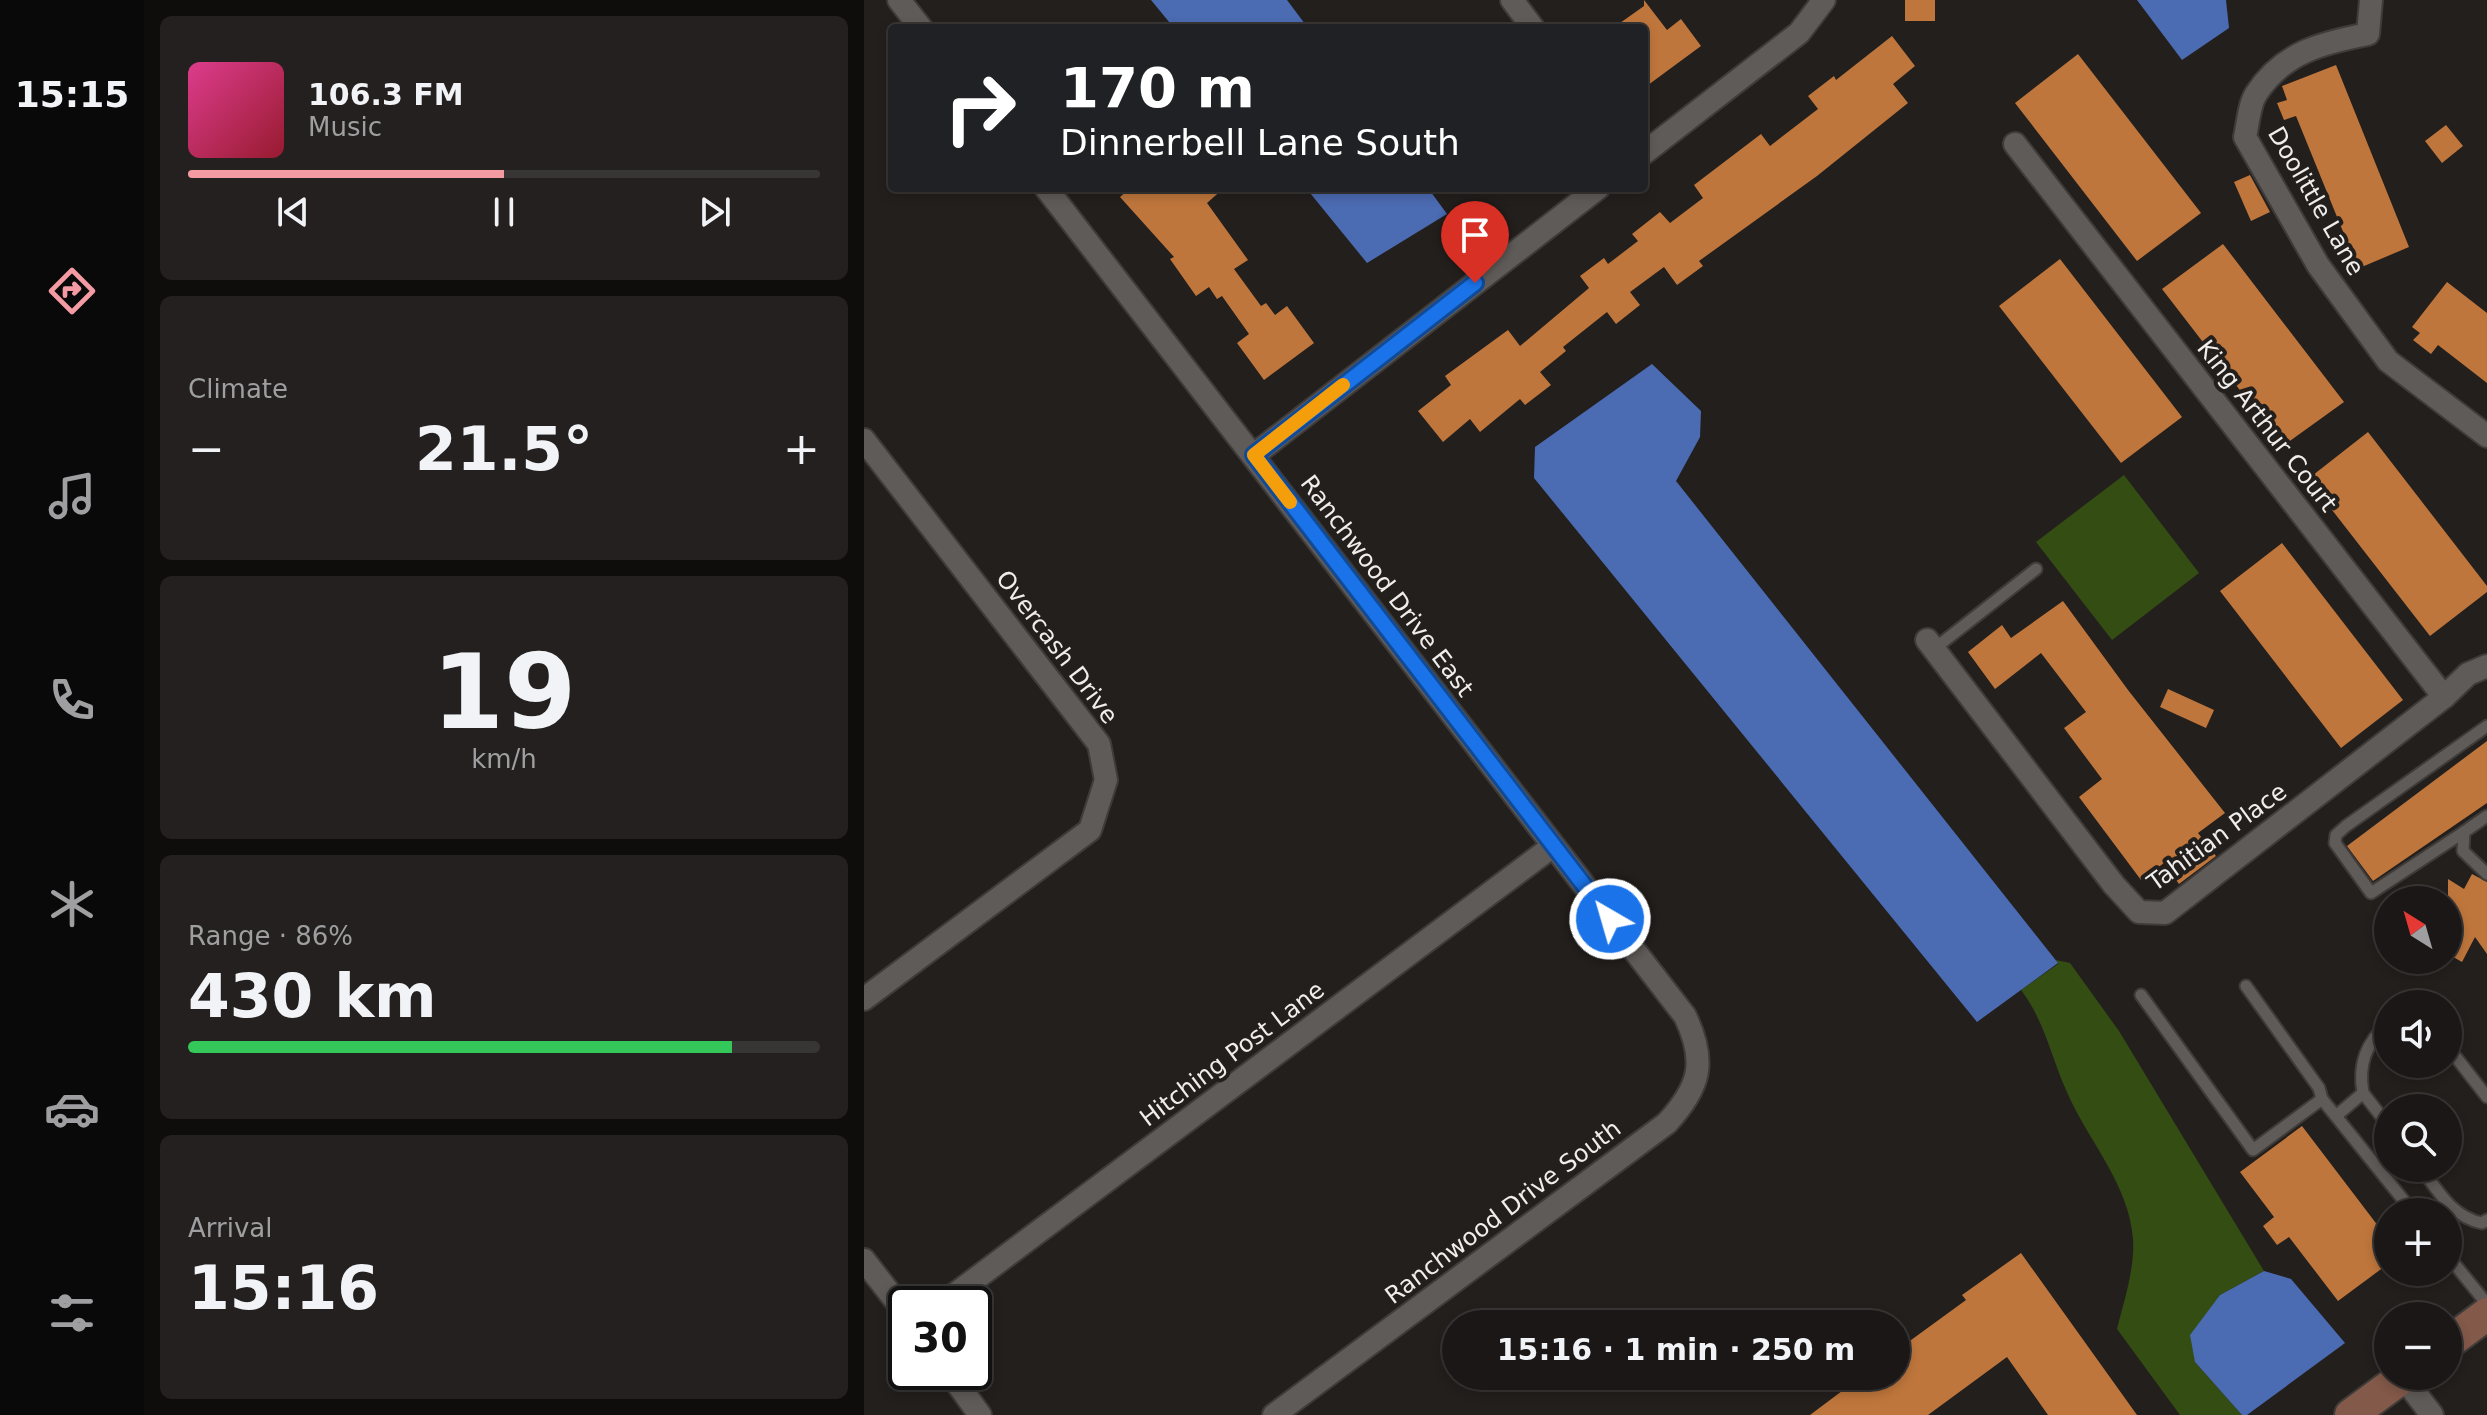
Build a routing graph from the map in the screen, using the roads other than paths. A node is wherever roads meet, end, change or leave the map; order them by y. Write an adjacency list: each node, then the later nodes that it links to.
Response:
1 (899, 0): 5 (street)
2 (1512, 0): 6 (street)
3 (1824, 0): 8 (street)
4 (2371, 0): 11 (street, Doolittle Lane)
5 (918, 24)
6 (1530, 24)
7 (2015, 144): 17 (street, King Arthur Court)
8 (1648, 150)
9 (1049, 192): 13 (street, Ranchwood Drive East)
10 (1593, 192): 13 (street)
11 (2487, 436)
12 (864, 440): 25 (street, Overcash Drive)
13 (1254, 455): 21 (street, Ranchwood Drive East)
14 (2036, 569): 15 (lane)
15 (1931, 644): 17 (street, Tahitian Place)
16 (2487, 666): 17 (street)
17 (2444, 697)
18 (2487, 726): 20 (lane)
19 (2487, 816): 20 (lane)
20 (2464, 832): 22 (lane)
21 (1553, 846): 26 (street, Ranchwood Drive East); 39 (street, Hitching Post Lane)
22 (2487, 874)
23 (2246, 986): 31 (lane)
24 (2141, 995): 31 (lane)
25 (864, 999)
26 (1685, 1016): 48 (street, Ranchwood Drive South)
27 (2374, 1035): 29 (lane)
28 (2462, 1065): 30 (lane)
29 (2363, 1093): 32 (lane); 33 (lane)
30 (2487, 1097)
31 (2322, 1099): 33 (lane)
32 (2374, 1107)
33 (2336, 1116): 35 (lane)
34 (2432, 1182): 36 (lane)
35 (2402, 1198)
36 (2487, 1220)
37 (864, 1260): 40 (street)
38 (2462, 1273): 41 (lane)
39 (966, 1286)
40 (888, 1291)
41 (2487, 1304)
42 (2487, 1314): 43 (main road)
43 (2462, 1333)
44 (962, 1390): 47 (street)
45 (2385, 1390): 49 (main road)
46 (2414, 1390): 50 (street)
47 (980, 1415)
48 (1274, 1415)
49 (2351, 1415)
50 (2432, 1415)

